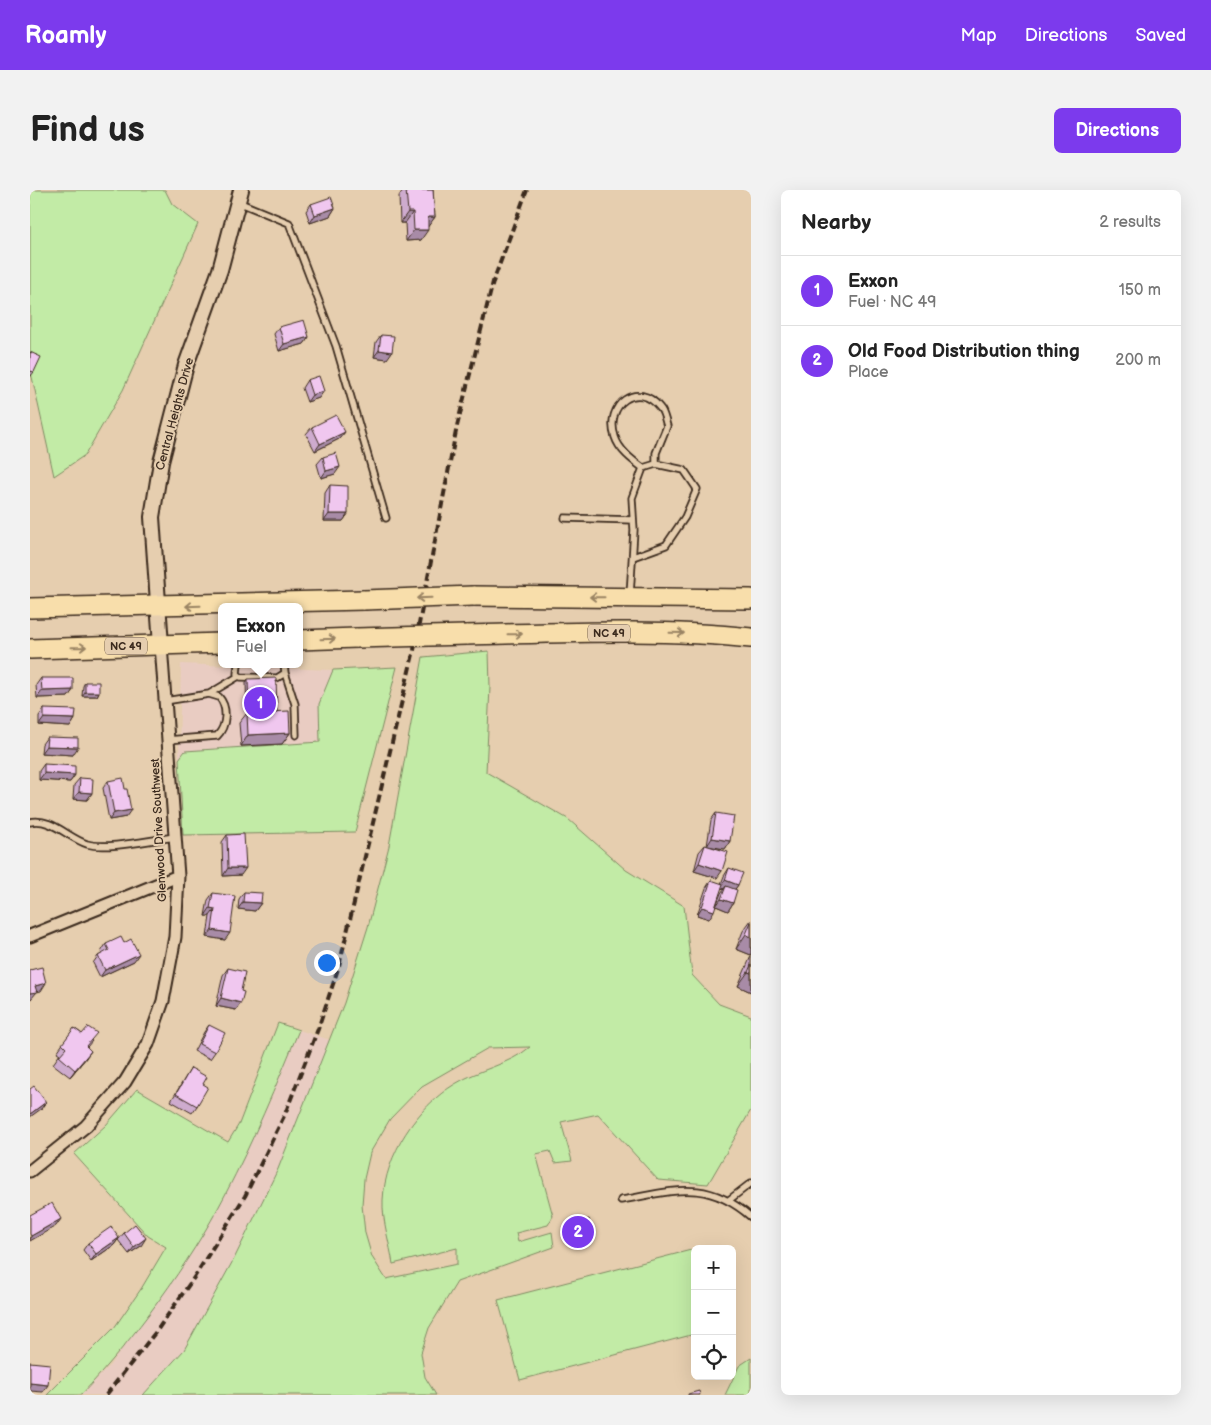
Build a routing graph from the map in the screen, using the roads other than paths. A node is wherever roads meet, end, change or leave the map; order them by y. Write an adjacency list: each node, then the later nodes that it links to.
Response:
1 (239, 196): 4 (lane); 12 (street, Central Heights Drive)
2 (656, 464): 3 (lane); 3 (lane); 7 (lane)
3 (643, 468): 6 (lane)
4 (386, 518)
5 (566, 518): 6 (lane)
6 (633, 520): 7 (lane)
7 (632, 557): 8 (lane)
8 (630, 597): 9 (highway); 10 (highway, one-way to 10, bridge)
9 (751, 599)
10 (276, 603)
11 (218, 605): 12 (highway, one-way to 12, bridge)
12 (159, 607): 13 (highway); 17 (street, Central Heights Drive)
13 (30, 608)
14 (751, 638): 15 (highway, NC 49 / NC 49, one-way to 14, bridge)
15 (303, 640)
16 (218, 643): 17 (highway, NC 49 / NC 49)
17 (161, 645): 18 (highway, NC 49 / NC 49, one-way to 17); 24 (street, Glenwood Drive Southwest)
18 (30, 649)
19 (238, 668): 22 (lane)
20 (284, 668): 21 (lane)
21 (285, 673): 22 (lane); 25 (lane)
22 (239, 676): 23 (lane)
23 (209, 694): 24 (lane); 26 (lane)
24 (164, 702): 26 (street, Glenwood Drive Southwest)
25 (296, 735)
26 (167, 740): 28 (street, Glenwood Drive Southwest)
27 (30, 822): 28 (lane)
28 (176, 837): 29 (street, Glenwood Drive Southwest)
29 (178, 876): 30 (street); 31 (street, Glenwood Drive Southwest)
30 (30, 936)
31 (30, 1171)
32 (751, 1182): 34 (lane)
33 (621, 1200): 34 (lane)
34 (729, 1200): 35 (lane)
35 (751, 1217)

